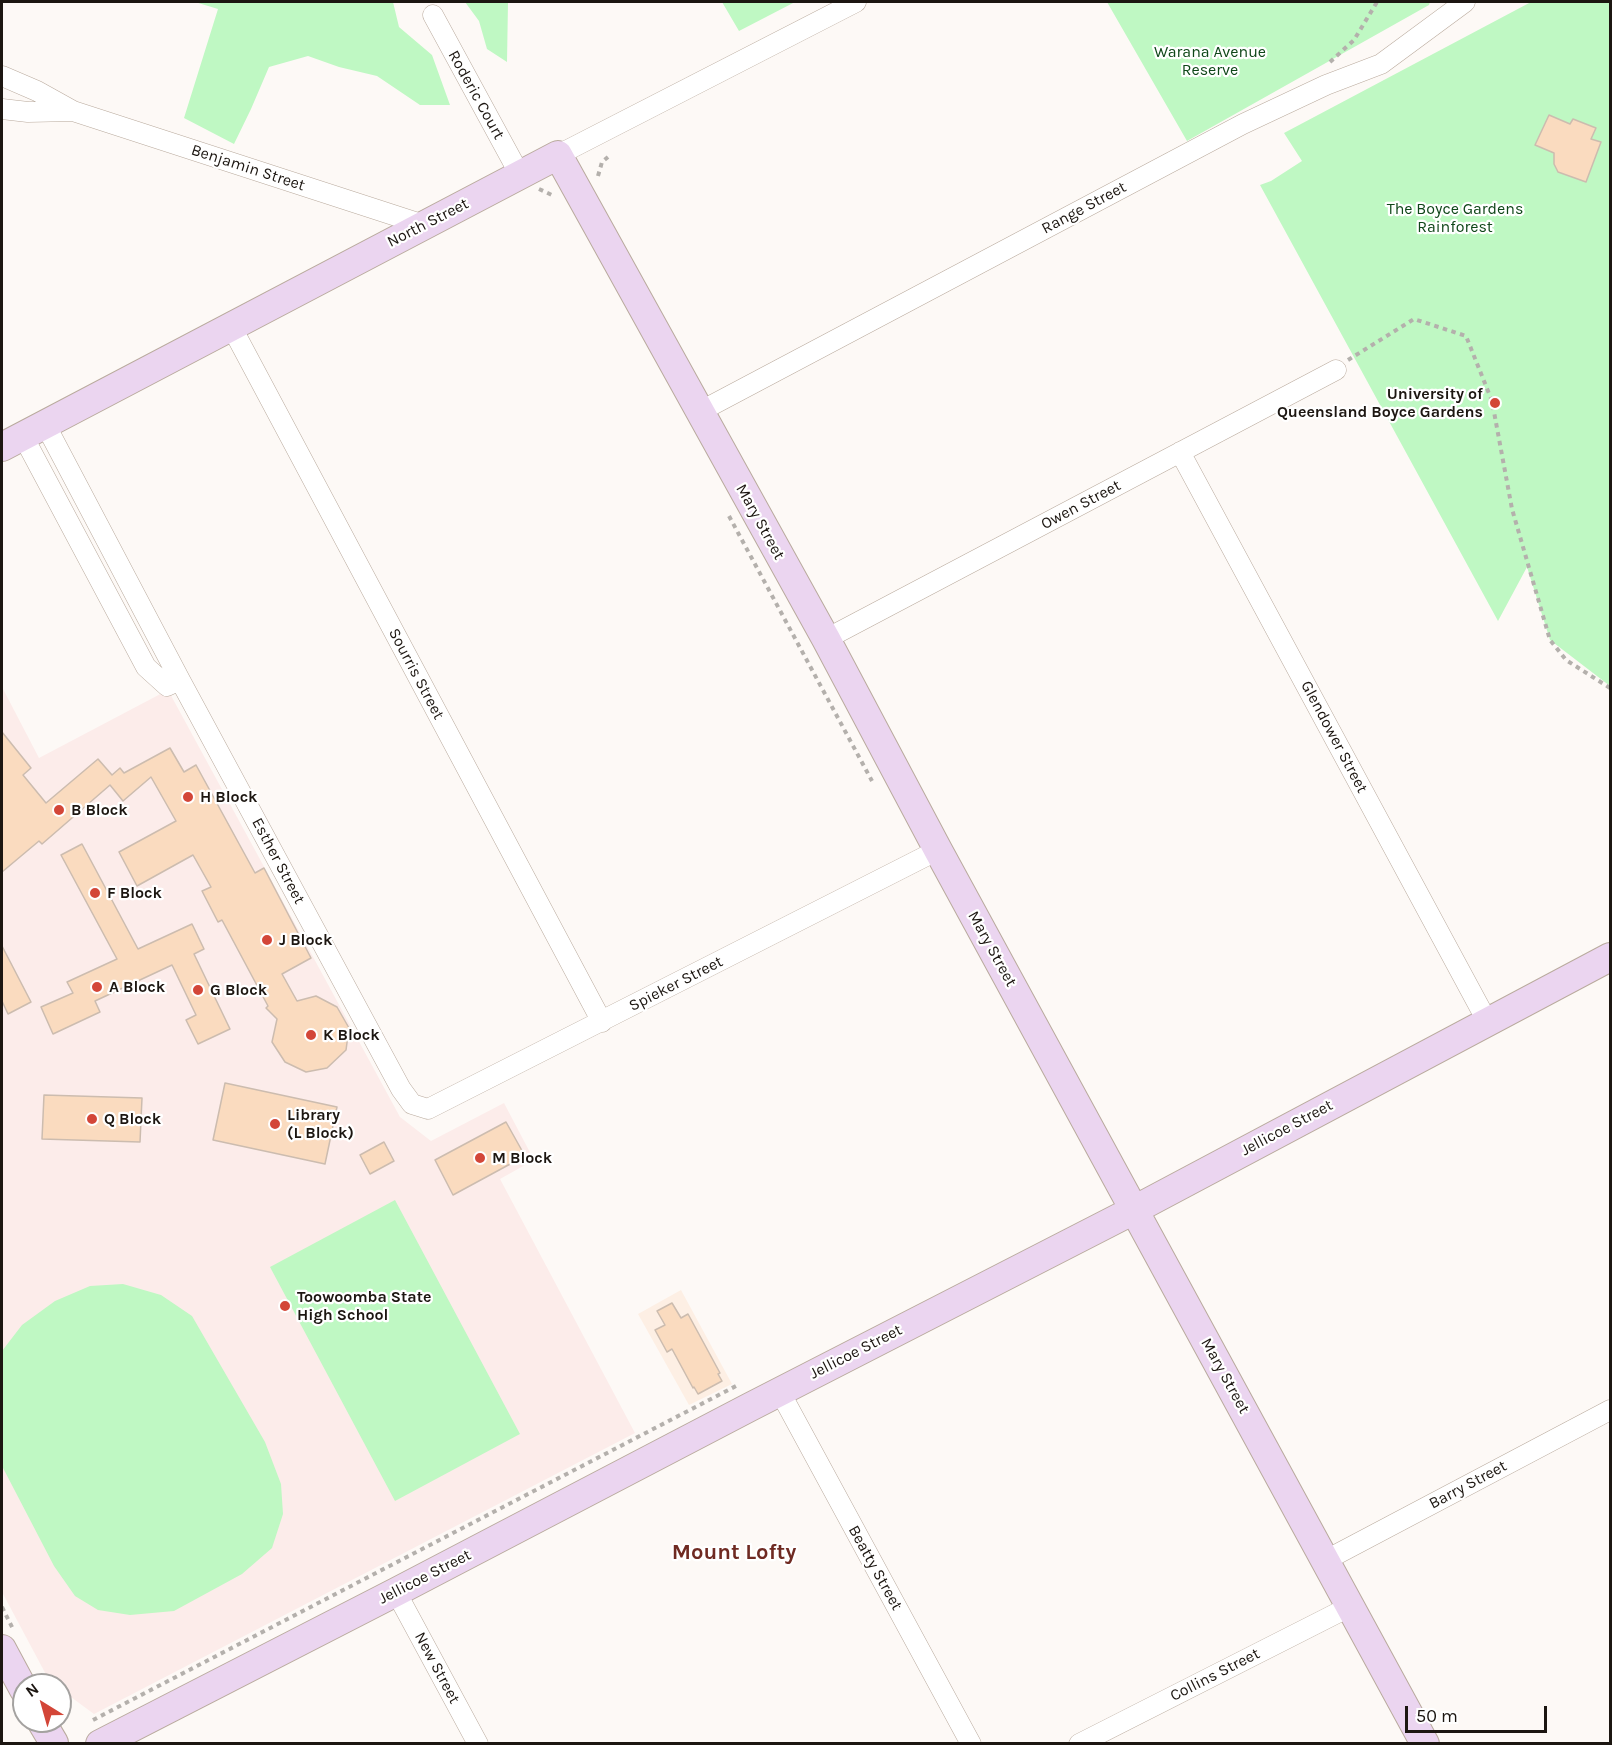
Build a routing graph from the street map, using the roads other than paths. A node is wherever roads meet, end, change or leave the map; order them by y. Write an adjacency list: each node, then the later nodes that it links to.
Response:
1 (856, 2): 7 (street, North Street)
2 (1465, 2): 12 (street, Range Street)
3 (433, 15): 8 (street, Roderic Court)
4 (2, 76): 6 (street, Benjamin Street)
5 (2, 109): 6 (street, Benjamin Street)
6 (73, 111): 9 (street, Benjamin Street)
7 (558, 155): 8 (street, North Street); 12 (street, Mary Street)
8 (528, 182): 9 (street, North Street)
9 (424, 225): 10 (street, North Street)
10 (231, 326): 13 (street, North Street); 18 (street, Sourris Street)
11 (1336, 370): 14 (street, Owen Street)
12 (699, 412): 15 (street, Mary Street)
13 (23, 436): 20 (street, Esther Street)
14 (1180, 452): 15 (street, Owen Street); 19 (street, Glendower Street)
15 (826, 639): 16 (street, Mary Street)
16 (938, 850): 18 (street, Spieker Street); 21 (street, Mary Street)
17 (1611, 957): 19 (street, Jellicoe Street)
18 (602, 1022): 20 (street, Spieker Street)
19 (1487, 1022): 21 (street, Jellicoe Street)
20 (412, 1104)
21 (1134, 1210): 22 (street, Jellicoe Street); 24 (street, Mary Street)
22 (780, 1392): 25 (street, Jellicoe Street); 33 (street, Beatty Street)
23 (1611, 1410): 24 (street, Barry Street)
24 (1326, 1560): 26 (street, Mary Street)
25 (396, 1592): 31 (street, Jellicoe Street); 32 (street, New Street)
26 (1351, 1606): 34 (street, Collins Street); 35 (street, Mary Street)
27 (2, 1649): 28 (street)
28 (15, 1673)
29 (53, 1743): 30 (street)
30 (73, 1743)
31 (100, 1743)
32 (478, 1743)
33 (971, 1743)
34 (1079, 1743)
35 (1425, 1743)

